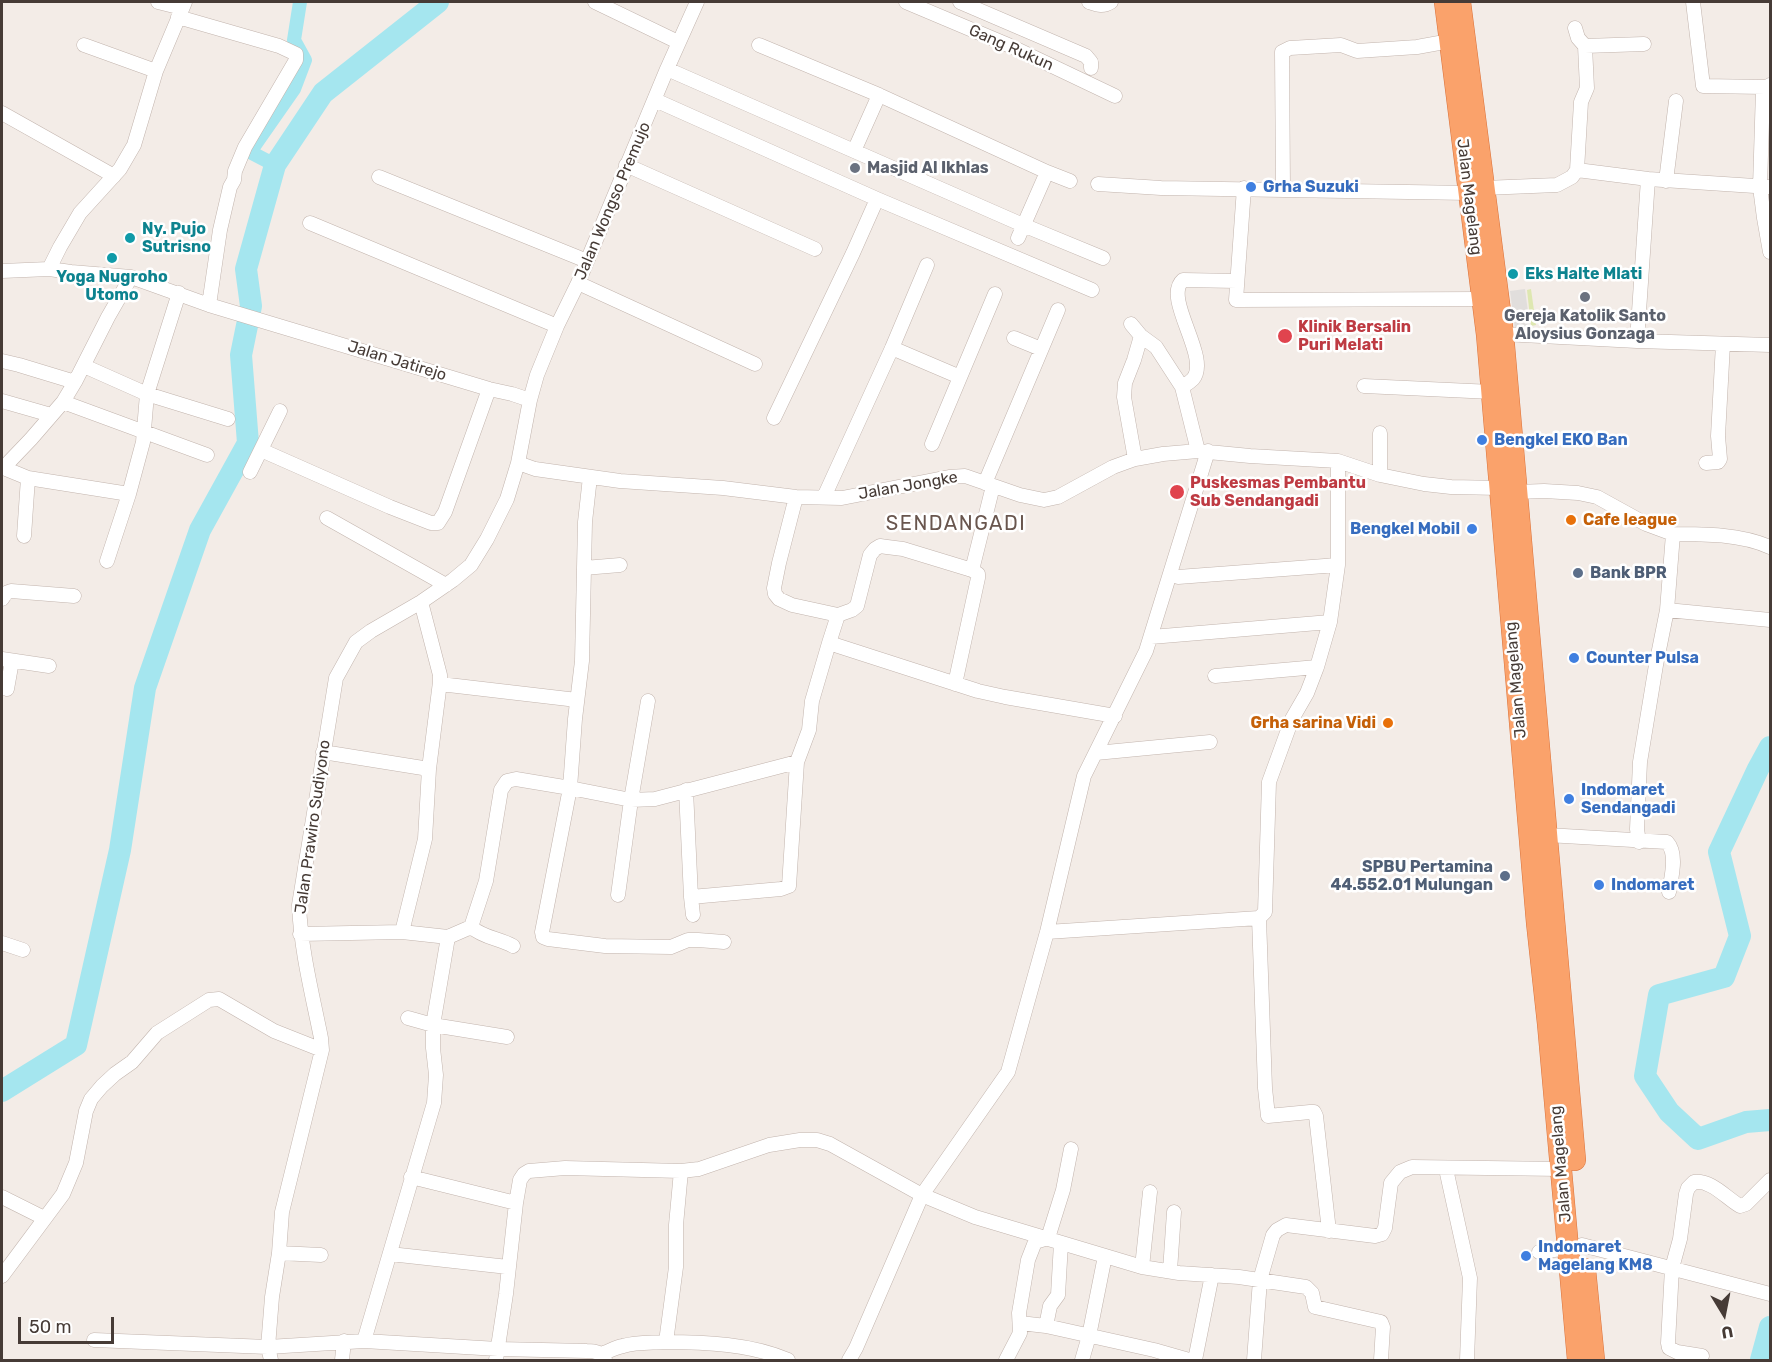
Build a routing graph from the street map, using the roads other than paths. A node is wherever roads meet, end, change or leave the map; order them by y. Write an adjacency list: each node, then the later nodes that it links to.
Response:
1 (158, 2): 11 (street)
2 (595, 2): 14 (street)
3 (697, 2): 14 (street, Jalan Wongso Premujo)
4 (906, 2): 24 (street, Gang Rukun)
5 (960, 2): 19 (street)
6 (1089, 2): 7 (street)
7 (1111, 2)
8 (1444, 2): 13 (highway, Jalan Magelang)
9 (1461, 2): 41 (highway, Jalan Magelang)
10 (1694, 2): 22 (street)
11 (182, 9): 21 (street); 60 (street)
12 (1575, 28): 18 (street)
13 (1449, 41): 40 (street); 41 (highway, Jalan Magelang)
14 (678, 42): 20 (street, Jalan Wongso Premujo)
15 (1644, 44): 18 (street)
16 (84, 45): 21 (street)
17 (759, 45): 23 (street)
18 (1585, 46): 30 (street)
19 (1091, 68)
20 (667, 69): 25 (street, Jalan Wongso Premujo); 28 (street)
21 (156, 72): 32 (street)
22 (1768, 86): 38 (street)
23 (879, 95): 28 (street); 31 (street)
24 (1115, 96)
25 (655, 100): 29 (street, Jalan Wongso Premujo); 42 (street)
26 (1676, 101): 35 (street)
27 (2, 113): 32 (street)
28 (854, 151): 44 (street)
29 (626, 165): 46 (street); 49 (street, Jalan Wongso Premujo)
30 (1577, 170): 34 (street); 41 (street)
31 (1047, 172): 36 (street); 44 (street)
32 (114, 176): 51 (street)
33 (379, 177): 49 (street)
34 (1648, 179): 35 (street); 67 (street)
35 (1666, 180): 38 (street)
36 (1070, 181)
37 (1098, 184): 39 (street)
38 (1765, 187): 47 (street)
39 (1244, 188): 40 (street); 54 (street)
40 (1282, 189): 41 (street)
41 (1476, 190): 59 (highway, Jalan Magelang); 64 (highway, Jalan Magelang)
42 (877, 199): 56 (street); 87 (street)
43 (310, 223): 63 (street)
44 (1023, 225): 45 (street); 48 (street)
45 (1018, 238)
46 (815, 249)
47 (1770, 252)
48 (1103, 258)
49 (587, 261): 55 (street, Jalan Wongso Premujo)
50 (927, 265): 70 (street)
51 (49, 269): 52 (street); 53 (street)
52 (2, 271)
53 (131, 277): 57 (street); 74 (street)
54 (1237, 280): 59 (street); 78 (street)
55 (579, 283): 63 (street, Jalan Wongso Premujo); 73 (street)
56 (1092, 290)
57 (179, 293): 60 (street); 81 (street)
58 (995, 294): 75 (street)
59 (1482, 299): 80 (highway, Jalan Magelang)
60 (209, 305): 79 (street, Jalan Jatirejo)
61 (1058, 310): 71 (street)
62 (1131, 324): 65 (street)
63 (557, 326): 82 (street, Jalan Wongso Premujo)
64 (1503, 334): 67 (street); 104 (highway, Jalan Magelang)
65 (1141, 336): 78 (street); 95 (street)
66 (1014, 338): 71 (street)
67 (1637, 341): 68 (street)
68 (1723, 344): 69 (street); 97 (street)
69 (1770, 345)
70 (892, 348): 75 (street); 107 (street)
71 (1041, 349): 103 (street)
72 (2, 362): 76 (street)
73 (755, 364)
74 (84, 366): 76 (street); 81 (street)
75 (960, 377): 91 (street)
76 (75, 382): 84 (street)
77 (1364, 386): 80 (street)
78 (1182, 387): 93 (street)
79 (489, 389): 82 (street, Jalan Jatirejo); 92 (street)
80 (1492, 392): 104 (highway, Jalan Magelang)
81 (147, 394): 88 (street); 89 (street)
82 (530, 400): 98 (street, Jalan Prawiro Sudiyono)
83 (2, 401): 86 (street)
84 (63, 402): 86 (street); 89 (street)
85 (280, 411): 92 (street)
86 (51, 415): 102 (street)
87 (774, 418)
88 (228, 419)
89 (144, 433): 94 (street); 105 (street)
90 (1380, 433): 100 (street)
91 (932, 444)
92 (261, 450): 99 (street)
93 (1203, 451): 95 (street, Jalan Jongke); 96 (street, Jalan Jongke); 126 (street)
94 (207, 455)
95 (1135, 459): 103 (street, Jalan Jongke)
96 (1338, 461): 100 (street, Jalan Jongke); 113 (street)
97 (1706, 463)
98 (518, 464): 101 (street, Jalan Jongke); 118 (street, Jalan Prawiro Sudiyono)
99 (250, 472)
100 (1380, 475): 104 (street, Jalan Jongke)
101 (590, 477): 106 (street, Jalan Jongke); 115 (street)
102 (28, 478): 105 (street); 110 (street)
103 (989, 484): 107 (street, Jalan Jongke); 116 (street)
104 (1508, 490): 109 (street, Jalan Jongke); 146 (highway, Jalan Magelang); 163 (highway, Jalan Magelang)
105 (129, 494): 112 (street)
106 (796, 497): 107 (street, Jalan Jongke); 123 (street)
107 (824, 497)
108 (327, 518): 118 (street)
109 (1672, 534): 111 (street); 122 (street)
110 (24, 536)
111 (1770, 547)
112 (107, 561)
113 (1338, 565): 117 (street); 125 (street)
114 (620, 566): 115 (street)
115 (584, 568): 135 (street)
116 (972, 570): 123 (street); 133 (street)
117 (1178, 577)
118 (446, 585): 121 (street, Jalan Prawiro Sudiyono)
119 (74, 596): 120 (street)
120 (2, 599)
121 (421, 602): 132 (street); 139 (street, Jalan Prawiro Sudiyono)
122 (1667, 610): 124 (street); 147 (street)
123 (838, 615): 127 (street)
124 (1770, 620)
125 (1330, 622): 126 (street); 130 (street)
126 (1151, 637): 137 (street)
127 (828, 643): 133 (street); 141 (street)
128 (7, 660): 129 (street); 134 (street)
129 (48, 666)
130 (1317, 668): 131 (street); 152 (street)
131 (1215, 676)
132 (440, 684): 135 (street); 142 (street)
133 (955, 684): 137 (street)
134 (7, 689)
135 (577, 700): 143 (street)
136 (648, 701): 145 (street)
137 (1115, 716): 140 (street)
138 (1210, 742): 140 (street)
139 (323, 752): 142 (street); 156 (street, Jalan Prawiro Sudiyono)
140 (1096, 753): 155 (street)
141 (797, 762): 144 (street); 150 (street)
142 (429, 769): 154 (street)
143 (570, 788): 145 (street); 153 (street); 158 (street)
144 (686, 790): 145 (street); 150 (street)
145 (631, 800): 149 (street)
146 (1547, 835): 147 (street); 163 (highway, Jalan Magelang)
147 (1639, 842): 148 (street)
148 (1669, 892)
149 (618, 895)
150 (691, 897): 151 (street)
151 (693, 915)
152 (1260, 918): 155 (street); 179 (street)
153 (471, 927): 157 (street); 160 (street)
154 (402, 932): 156 (street); 157 (street)
155 (1047, 932): 174 (street)
156 (300, 934): 166 (street, Jalan Prawiro Sudiyono)
157 (448, 937): 164 (street)
158 (724, 942)
159 (2, 943): 161 (street)
160 (513, 946)
161 (23, 950)
162 (408, 1018): 164 (street)
163 (1556, 1023): 169 (highway, Jalan Magelang); 181 (highway, Jalan Magelang)
164 (433, 1025): 165 (street); 171 (street)
165 (507, 1036)
166 (322, 1050): 178 (street); 183 (street, Jalan Prawiro Sudiyono)
167 (1071, 1149): 180 (street)
168 (1446, 1169): 169 (street); 179 (street); 215 (street)
169 (1561, 1169): 181 (highway, Jalan Magelang)
170 (681, 1171): 174 (street); 176 (street); 201 (street)
171 (411, 1177): 176 (street); 184 (street)
172 (1770, 1180): 189 (street)
173 (1150, 1192): 188 (street)
174 (922, 1195): 180 (street); 208 (street)
175 (2, 1197): 178 (street)
176 (516, 1203): 187 (street)
177 (1174, 1212): 190 (street)
178 (44, 1218): 192 (street)
179 (1329, 1231): 193 (street)
180 (1055, 1240): 186 (street); 195 (street); 196 (street)
181 (1575, 1246): 182 (street); 189 (street); 216 (highway, Jalan Magelang); 217 (highway, Jalan Magelang)
182 (1539, 1252)
183 (279, 1253): 185 (street); 202 (street, Jalan Prawiro Sudiyono)
184 (390, 1254): 187 (street); 200 (street)
185 (321, 1255)
186 (1105, 1256): 188 (street); 197 (street)
187 (508, 1266): 203 (street)
188 (1142, 1267): 190 (street)
189 (1672, 1268): 194 (street); 204 (street)
190 (1170, 1271): 191 (street)
191 (1212, 1275): 193 (street); 212 (street)
192 (2, 1276)
193 (1260, 1280): 213 (street); 214 (street)
194 (1770, 1294)
195 (1020, 1323): 196 (street); 209 (street)
196 (1046, 1326): 197 (street)
197 (1089, 1336): 210 (street); 211 (street)
198 (94, 1340): 202 (street)
199 (344, 1341): 200 (street); 202 (street); 206 (street)
200 (364, 1341): 203 (street)
201 (666, 1342): 205 (street); 207 (street)
202 (270, 1354)
203 (497, 1355): 205 (street)
204 (1702, 1356)
205 (603, 1358)
206 (342, 1360)
207 (788, 1360)
208 (849, 1360)
209 (1006, 1360)
210 (1082, 1360)
211 (1189, 1360)
212 (1195, 1360)
213 (1254, 1360)
214 (1381, 1360)
215 (1467, 1360)
216 (1578, 1360)
217 (1594, 1360)

